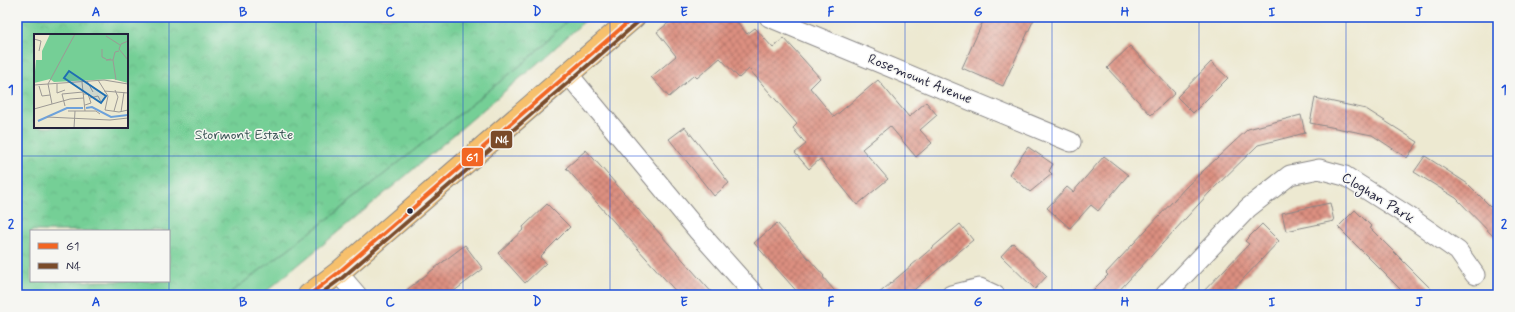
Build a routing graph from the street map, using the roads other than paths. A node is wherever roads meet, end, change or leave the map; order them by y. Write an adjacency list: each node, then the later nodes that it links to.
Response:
1 (634, 17): 3 (highway)
2 (769, 17): 4 (street, Rosemount Avenue)
3 (569, 75): 5 (highway); 9 (street)
4 (1071, 142)
5 (338, 273): 7 (highway); 8 (street)
6 (1475, 275): 12 (street, Cloghan Park)
7 (309, 295)
8 (357, 295)
9 (755, 295)
10 (951, 295): 11 (street)
11 (995, 295)
12 (1165, 295)

